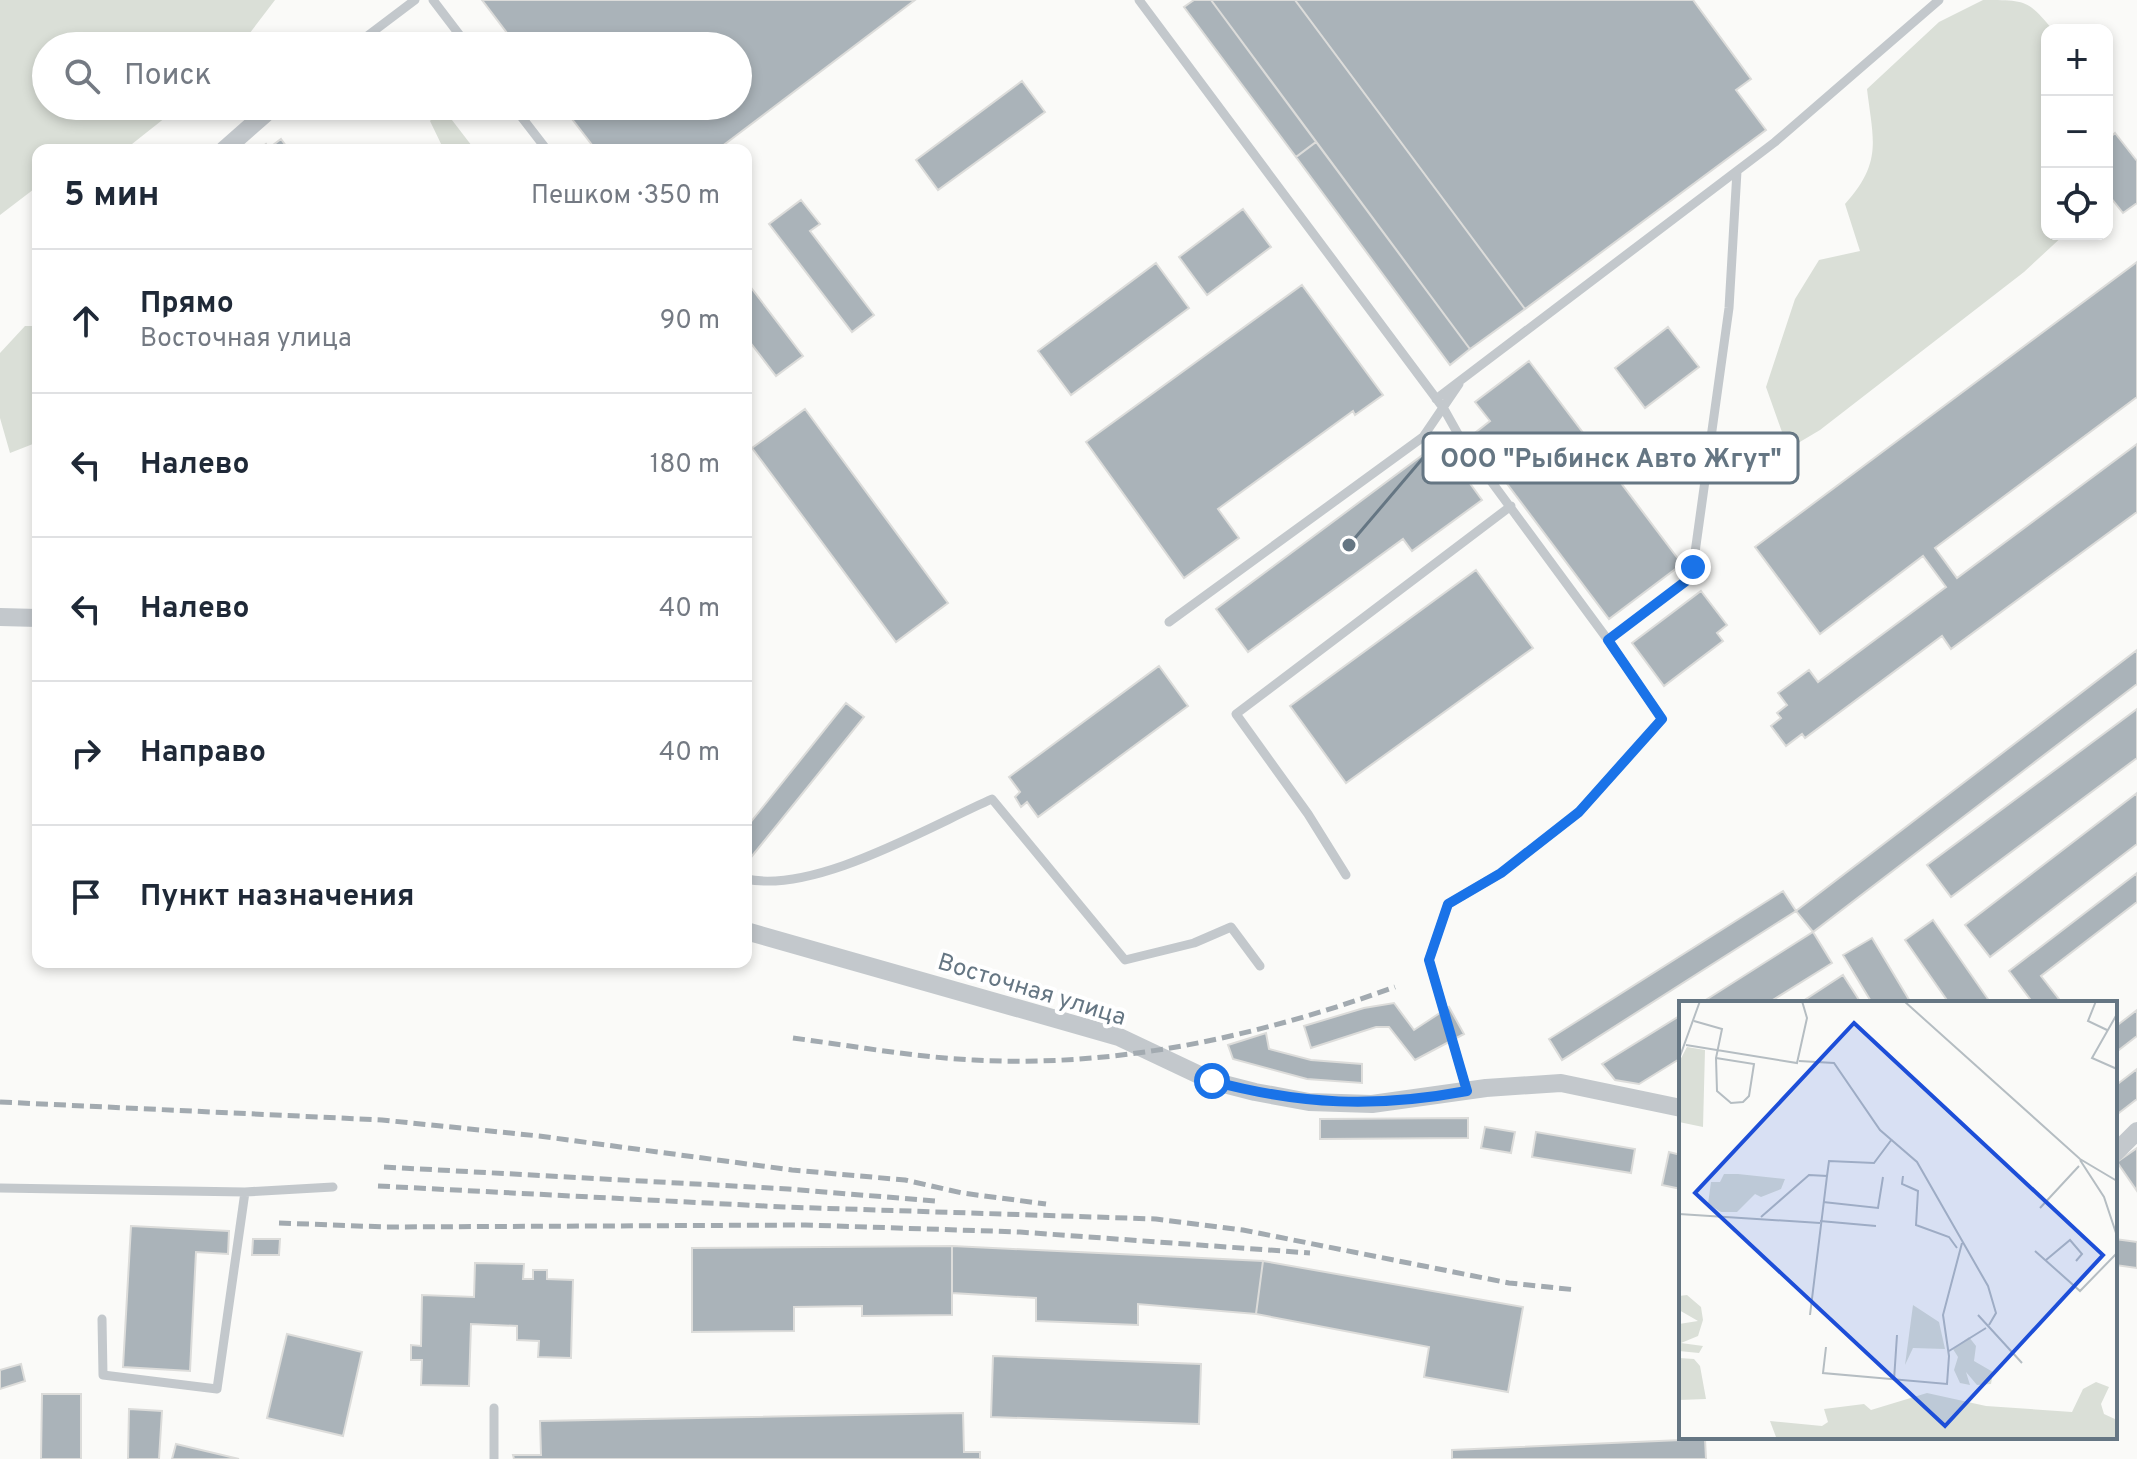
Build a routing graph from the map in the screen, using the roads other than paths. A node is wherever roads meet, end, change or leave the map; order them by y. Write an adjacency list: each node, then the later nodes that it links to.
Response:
1 (415, 0): 5 (lane)
2 (433, 0): 6 (lane)
3 (1139, 0): 13 (lane)
4 (1939, 0): 11 (lane)
5 (373, 32)
6 (457, 32)
7 (258, 120): 9 (street)
8 (524, 120): 10 (lane)
9 (231, 144)
10 (542, 144)
11 (1737, 171): 12 (lane); 19 (lane)
12 (1463, 378): 13 (lane); 14 (lane)
13 (1436, 399): 14 (lane)
14 (1444, 409): 15 (lane); 18 (lane)
15 (1511, 506): 19 (lane); 20 (lane)
16 (0, 617): 17 (street)
17 (32, 618)
18 (1169, 622)
19 (1608, 640): 24 (lane)
20 (1346, 875)
21 (752, 879): 23 (lane)
22 (752, 933): 24 (street, Восточная улица)
23 (1260, 966)
24 (1467, 1091): 25 (street, Восточная улица)
25 (1679, 1108)
26 (2137, 1131): 27 (street)
27 (2117, 1151)
28 (333, 1187): 30 (lane)
29 (0, 1188): 30 (lane)
30 (245, 1192): 31 (lane)
31 (102, 1319)
32 (494, 1408): 33 (lane)
33 (494, 1459)

